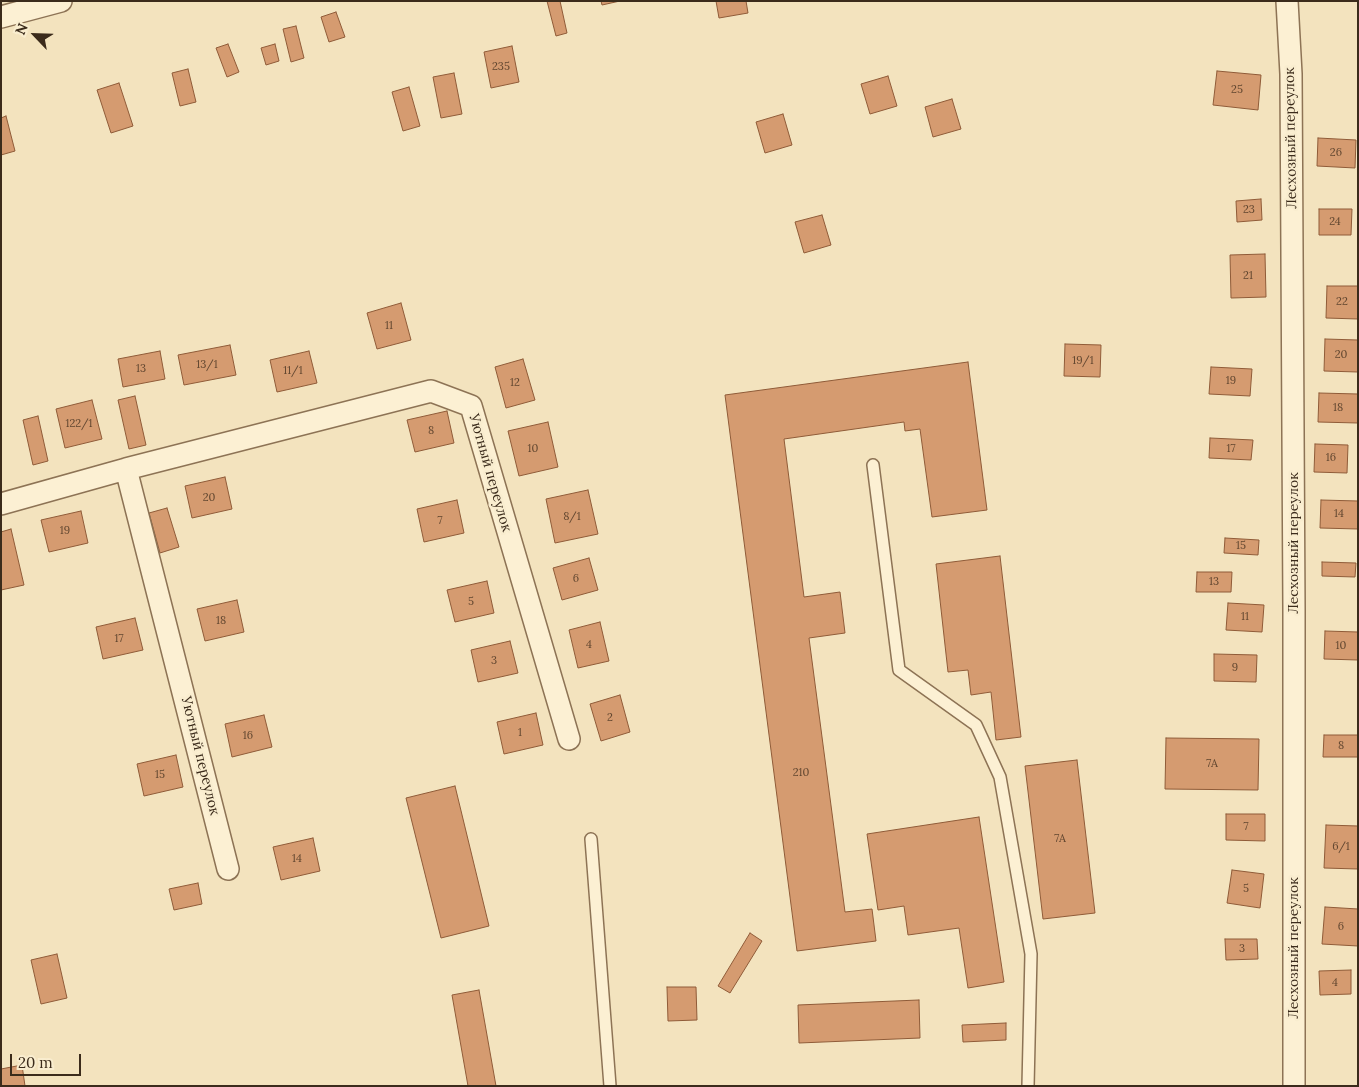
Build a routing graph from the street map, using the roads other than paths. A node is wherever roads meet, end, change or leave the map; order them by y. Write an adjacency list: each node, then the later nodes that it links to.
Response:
1 (61, 1): 3 (street)
2 (1287, 1): 12 (street, Лесхозный переулок)
3 (1, 16)
4 (873, 465): 11 (lane)
5 (126, 469): 6 (street, Уютный переулок); 7 (street, Уютный переулок); 9 (street, Уютный переулок)
6 (1, 504)
7 (569, 739)
8 (591, 839): 10 (lane)
9 (228, 869)
10 (610, 1086)
11 (1028, 1086)
12 (1294, 1086)

